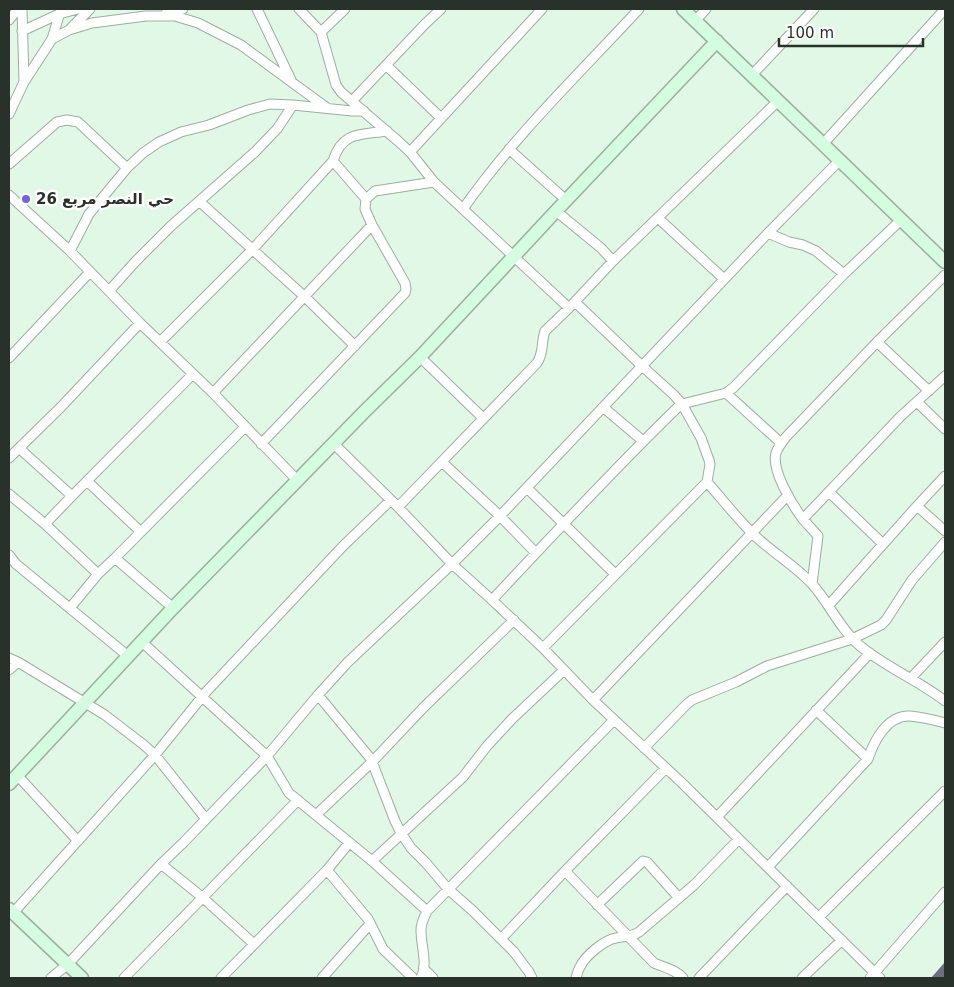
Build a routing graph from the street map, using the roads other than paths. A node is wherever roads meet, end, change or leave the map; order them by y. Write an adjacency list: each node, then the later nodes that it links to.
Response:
1 (18, 9): 18 (street)
2 (22, 9): 21 (street)
3 (78, 9): 16 (street)
4 (90, 9): 20 (street)
5 (183, 9): 17 (street)
6 (257, 9): 28 (street)
7 (299, 9): 22 (street)
8 (345, 9): 22 (street)
9 (441, 9): 25 (street)
10 (542, 9): 35 (street)
11 (639, 9): 38 (street)
12 (683, 9): 19 (street)
13 (706, 9): 19 (street)
14 (814, 9): 26 (street)
15 (945, 9): 37 (street)
16 (60, 12): 21 (street); 23 (street)
17 (161, 15): 20 (street); 28 (street)
18 (9, 20)
19 (695, 21): 24 (street)
20 (69, 30): 23 (street)
21 (22, 31): 27 (street)
22 (322, 32): 29 (street)
23 (52, 39): 27 (street)
24 (717, 41): 26 (street); 47 (street)
25 (386, 65): 29 (street); 35 (street)
26 (752, 74): 30 (street)
27 (24, 82): 34 (street)
28 (292, 83): 32 (street)
29 (352, 101): 33 (street)
30 (778, 101): 37 (street); 51 (street)
31 (293, 104): 32 (street); 43 (street); 48 (street)
32 (327, 108): 33 (street)
33 (364, 111): 36 (street)
34 (9, 114)
35 (441, 118): 39 (street)
36 (387, 132): 39 (street); 41 (street)
37 (823, 144): 40 (street)
38 (509, 149): 47 (street); 49 (street)
39 (410, 152): 44 (street)
40 (840, 160): 52 (street); 54 (street)
41 (333, 162): 46 (street); 55 (street)
42 (9, 164): 43 (street)
43 (128, 168): 56 (street)
44 (434, 182): 46 (street); 49 (street)
45 (9, 195): 56 (street)
46 (366, 199): 53 (street)
47 (566, 200): 50 (street)
48 (199, 201): 55 (street); 64 (street)
49 (463, 209): 57 (street)
50 (556, 211): 57 (street); 58 (street)
51 (658, 218): 58 (street); 63 (street)
52 (902, 219): 59 (street); 61 (street)
53 (372, 225): 65 (street); 70 (street)
54 (768, 233): 61 (street); 63 (street)
55 (252, 250): 65 (street); 68 (street)
56 (70, 251): 60 (street)
57 (514, 257): 66 (street); 71 (street)
58 (613, 261): 66 (street)
59 (945, 262)
60 (90, 272): 64 (street); 72 (street)
61 (844, 274): 77 (street)
62 (945, 275): 69 (street)
63 (724, 279): 73 (street)
64 (109, 291): 67 (street)
65 (304, 297): 70 (street); 78 (street)
66 (572, 305): 73 (street); 82 (street)
67 (140, 323): 68 (street); 89 (street)
68 (160, 342): 74 (street)
69 (877, 342): 76 (street); 86 (street)
70 (355, 346): 87 (street)
71 (420, 357): 82 (street); 88 (street)
72 (9, 358)
73 (642, 366): 80 (street); 81 (street)
74 (193, 374): 78 (street); 93 (street)
75 (945, 376): 76 (street)
76 (930, 391): 79 (street)
77 (726, 393): 80 (street); 86 (street)
78 (213, 394): 83 (street)
79 (917, 402): 84 (street); 97 (street)
80 (682, 404): 85 (street); 95 (street)
81 (602, 407): 85 (street); 96 (street)
82 (483, 418): 91 (street)
83 (245, 427): 87 (street); 109 (street)
84 (945, 430)
85 (642, 441): 106 (street)
86 (781, 443): 99 (street)
87 (261, 444): 94 (street)
88 (334, 444): 94 (street); 101 (street)
89 (19, 448): 90 (street); 100 (street)
90 (9, 458)
91 (442, 462): 103 (street); 104 (street)
92 (945, 476): 102 (street)
93 (87, 481): 100 (street); 109 (street)
94 (298, 481): 123 (street)
95 (706, 482): 110 (street); 118 (street)
96 (526, 488): 104 (street); 106 (street)
97 (829, 492): 105 (street); 112 (street)
98 (9, 494): 107 (street)
99 (788, 495): 105 (street); 110 (street)
100 (72, 496): 107 (street)
101 (391, 500): 103 (street); 136 (street)
102 (917, 506): 108 (street); 112 (street)
103 (398, 507): 116 (street)
104 (500, 516): 113 (street); 116 (street)
105 (803, 519): 119 (street)
106 (563, 523): 113 (street); 118 (street)
107 (45, 524): 117 (street)
108 (945, 531)
109 (141, 532): 115 (street)
110 (752, 533): 119 (street); 137 (street)
111 (945, 542): 125 (street)
112 (884, 544): 121 (street)
113 (536, 553): 120 (street)
114 (9, 555): 122 (street)
115 (115, 558): 117 (street); 123 (street)
116 (452, 564): 120 (street); 135 (street)
117 (98, 574): 122 (street)
118 (615, 574): 128 (street)
119 (812, 584): 121 (street)
120 (492, 600): 124 (street)
121 (829, 605): 125 (street)
122 (70, 608): 130 (street)
123 (173, 608): 126 (street)
124 (514, 620): 128 (street); 147 (street)
125 (852, 639): 129 (street); 143 (street)
126 (142, 642): 130 (street); 136 (street)
127 (945, 642): 134 (street)
128 (543, 648): 133 (street)
129 (870, 654): 134 (street); 140 (street)
130 (128, 656): 139 (street)
131 (13, 660): 132 (street); 139 (street)
132 (9, 670)
133 (564, 670): 137 (street); 155 (street)
134 (910, 678): 138 (street)
135 (318, 695): 145 (street); 147 (street)
136 (201, 697): 144 (street); 145 (street)
137 (593, 700): 141 (street)
138 (945, 701)
139 (84, 703): 144 (street); 149 (street)
140 (816, 710): 146 (street); 153 (street)
141 (614, 720): 143 (street); 165 (street)
142 (945, 722): 146 (street)
143 (644, 748): 148 (street)
144 (155, 755): 154 (street); 157 (street)
145 (267, 756): 151 (street); 154 (street)
146 (868, 759): 161 (street)
147 (372, 762): 152 (street); 155 (street)
148 (666, 768): 153 (street); 163 (street)
149 (13, 780): 157 (street)
150 (945, 791): 172 (street)
151 (298, 800): 152 (street); 167 (street)
152 (316, 815): 158 (street)
153 (717, 817): 156 (street)
154 (206, 820): 160 (street)
155 (401, 833): 159 (street); 165 (street)
156 (740, 839): 161 (street); 168 (street)
157 (78, 841): 170 (street)
158 (349, 843): 159 (street); 162 (street)
159 (372, 861): 171 (street)
160 (161, 864): 167 (street); 178 (street)
161 (768, 867): 164 (street)
162 (327, 870): 173 (street); 177 (street)
163 (565, 871): 169 (street); 175 (street)
164 (788, 886): 172 (street); 191 (street)
165 (448, 889): 171 (street); 175 (street)
166 (945, 892): 181 (street)
167 (202, 897): 177 (street); 184 (street)
168 (679, 898): 169 (street); 174 (street)
169 (597, 905): 174 (street)
170 (11, 911): 178 (street)
171 (427, 911): 179 (street)
172 (819, 917): 176 (street)
173 (370, 924): 186 (street); 187 (street)
174 (628, 936): 189 (street); 190 (street)
175 (501, 939): 180 (street)
176 (842, 940): 181 (street); 192 (street)
177 (254, 944): 185 (street)
178 (68, 964): 182 (street); 183 (street)
179 (422, 974): 188 (street)
180 (528, 976)
181 (875, 976)
182 (51, 978)
183 (82, 978)
184 (124, 978)
185 (221, 978)
186 (322, 978)
187 (413, 978)
188 (433, 978)
189 (576, 978)
190 (683, 978)
191 (699, 978)
192 (802, 978)

